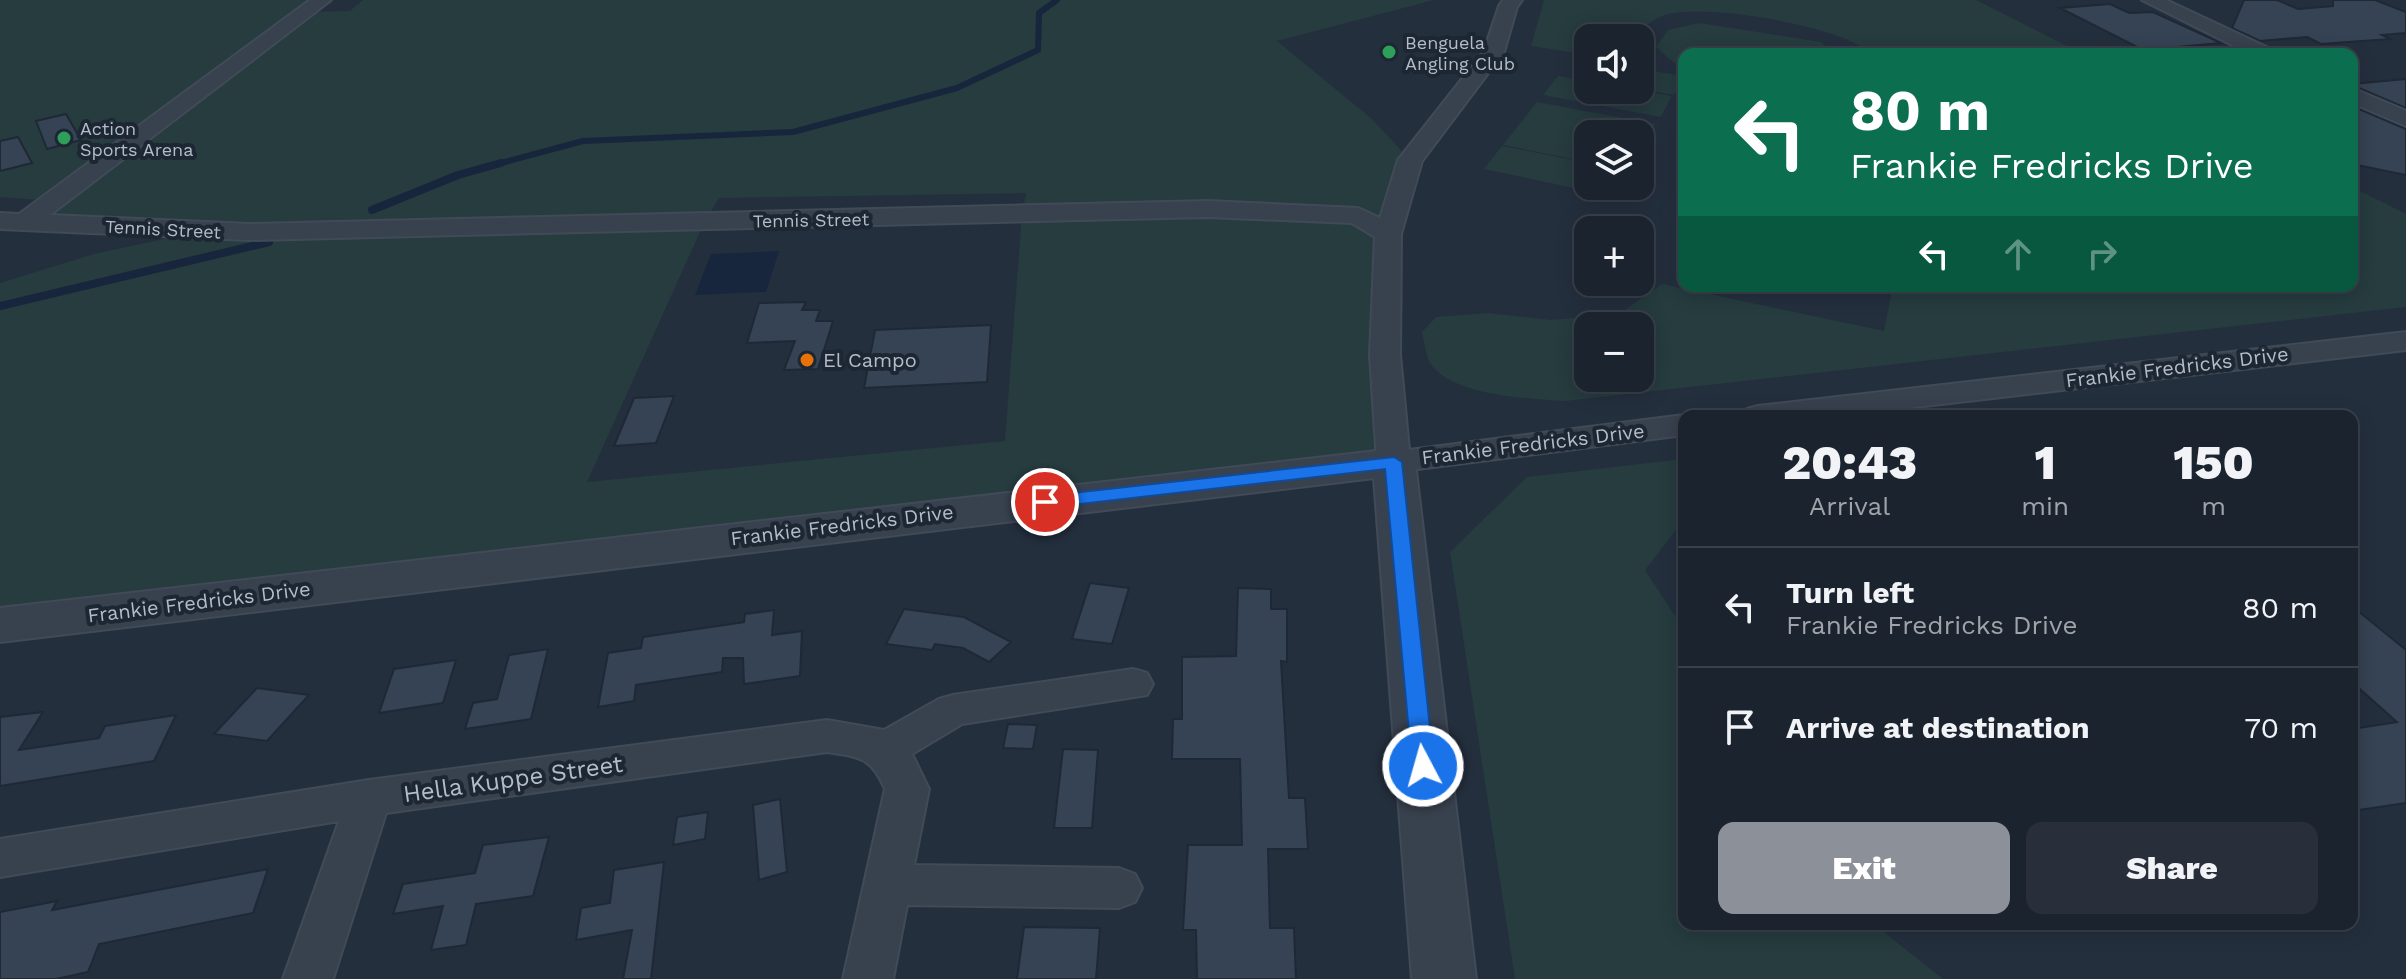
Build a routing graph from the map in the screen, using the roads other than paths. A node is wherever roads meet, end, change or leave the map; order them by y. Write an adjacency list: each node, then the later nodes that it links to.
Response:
1 (322, 0): 7 (street)
2 (1513, 0): 8 (street)
3 (2151, 0): 4 (street)
4 (2253, 48)
5 (2358, 98): 6 (street)
6 (2406, 119)
7 (13, 222): 8 (street, Tennis Street)
8 (1388, 234): 12 (street)
9 (2406, 341): 10 (street, Frankie Fredricks Drive)
10 (1810, 410)
11 (1678, 426): 12 (street, Frankie Fredricks Drive)
12 (1394, 462): 13 (street, Frankie Fredricks Drive); 22 (street)
13 (0, 625)
14 (1133, 684): 15 (street)
15 (883, 751): 16 (street, Hella Kuppe Street); 18 (street)
16 (369, 798): 17 (street, Hella Kuppe Street); 20 (street)
17 (0, 858)
18 (888, 885): 19 (street); 21 (street)
19 (1119, 888)
20 (308, 979)
21 (868, 979)
22 (1444, 979)

